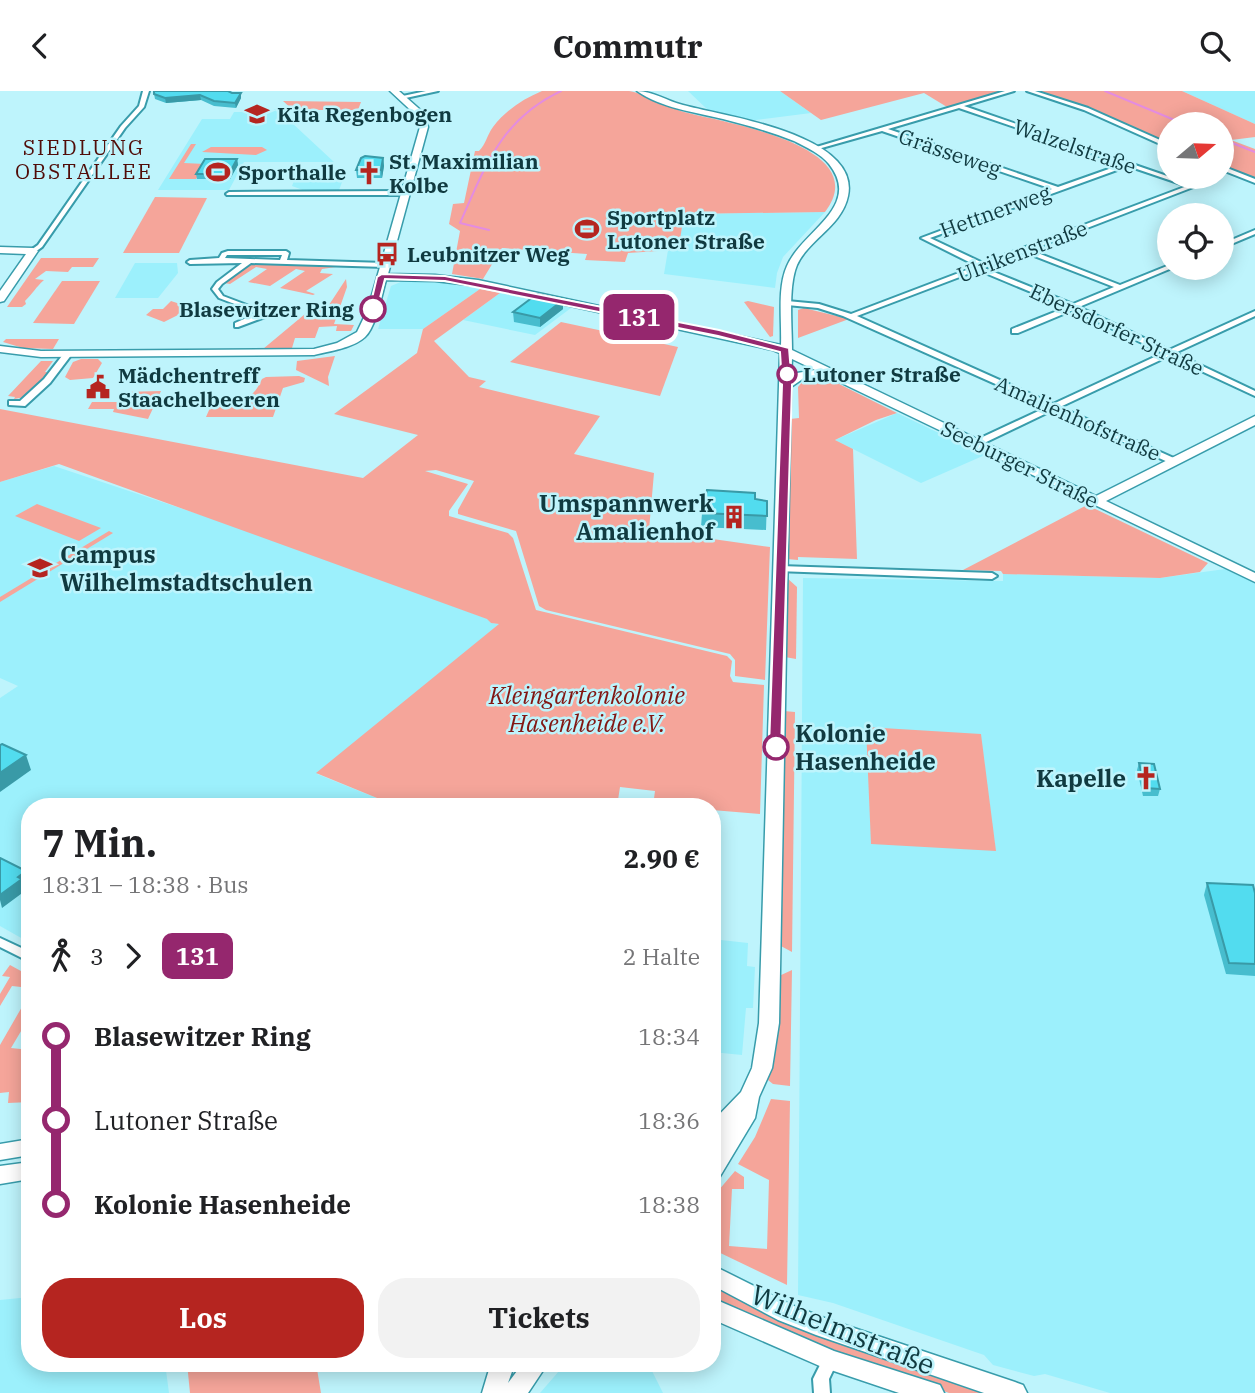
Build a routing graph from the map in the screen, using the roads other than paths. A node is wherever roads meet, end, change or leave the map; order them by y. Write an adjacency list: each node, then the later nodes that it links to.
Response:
1 (146, 91): 23 (street)
2 (435, 91): 6 (street)
3 (641, 91): 10 (street)
4 (1011, 91): 7 (street)
5 (1030, 91): 9 (street)
6 (397, 94): 17 (street)
7 (958, 106): 8 (street); 11 (street, Walzelstraße)
8 (883, 129): 10 (street); 15 (street, Grässeweg)
9 (1157, 141)
10 (816, 148): 34 (street)
11 (1128, 164): 13 (street, Walzelstraße); 15 (street, Hettnerweg)
12 (1234, 173): 14 (street)
13 (1157, 174)
14 (1255, 181)
15 (1057, 188): 29 (street, Hettnerweg)
16 (1185, 189): 22 (street, Ulrikenstraße)
17 (405, 193): 18 (street); 28 (street)
18 (229, 194)
19 (1255, 232): 20 (street)
20 (1234, 241)
21 (0, 250): 23 (street)
22 (1024, 250): 29 (street, Ulrikenstraße); 32 (street)
23 (33, 251): 33 (street)
24 (221, 260): 25 (street); 26 (street); 27 (street)
25 (249, 261): 27 (street); 38 (street)
26 (190, 262)
27 (282, 263): 28 (street)
28 (385, 264): 31 (street)
29 (980, 267): 35 (street, Ebersdorfer Straße); 37 (street, Ulrikenstraße)
30 (1157, 272): 32 (street)
31 (382, 277): 41 (street, Seeburger Straße); 43 (street)
32 (1120, 287): 35 (street)
33 (0, 299)
34 (787, 303): 37 (street, Amalienhofstraße); 41 (street)
35 (1073, 307): 39 (street); 42 (street, Ebersdorfer Straße)
36 (1255, 313): 42 (street)
37 (851, 316): 48 (street, Amalienhofstraße)
38 (238, 325)
39 (1015, 331)
40 (0, 349): 43 (street)
41 (785, 351): 44 (street, Seeburger Straße); 45 (street)
42 (1171, 352): 46 (street, Ebersdorfer Straße); 48 (street)
43 (68, 354): 47 (street)
44 (830, 372): 45 (street); 50 (street, Seeburger Straße)
45 (787, 385): 53 (street)
46 (1255, 394)
47 (12, 403)
48 (1054, 408): 50 (street); 51 (street, Amalienhofstraße)
49 (1255, 420): 51 (street)
50 (976, 443): 52 (street, Seeburger Straße)
51 (1173, 461): 52 (street)
52 (1096, 501): 55 (street, Seeburger Straße)
53 (780, 569): 54 (street); 58 (street)
54 (992, 576)
55 (1255, 578)
56 (0, 942): 57 (street)
57 (21, 953)
58 (749, 1097): 59 (street); 62 (street)
59 (721, 1127)
60 (21, 1148): 61 (street)
61 (0, 1151)
62 (721, 1157)
63 (21, 1172): 64 (street)
64 (0, 1175)
65 (721, 1279): 74 (street, Wilhelmstraße)
66 (721, 1312): 67 (street, Wilhelmstraße)
67 (830, 1360): 72 (street); 73 (street, Wilhelmstraße)
68 (499, 1372): 70 (street)
69 (530, 1372): 71 (street)
70 (494, 1393)
71 (514, 1393)
72 (822, 1393)
73 (932, 1393)
74 (1015, 1393)

